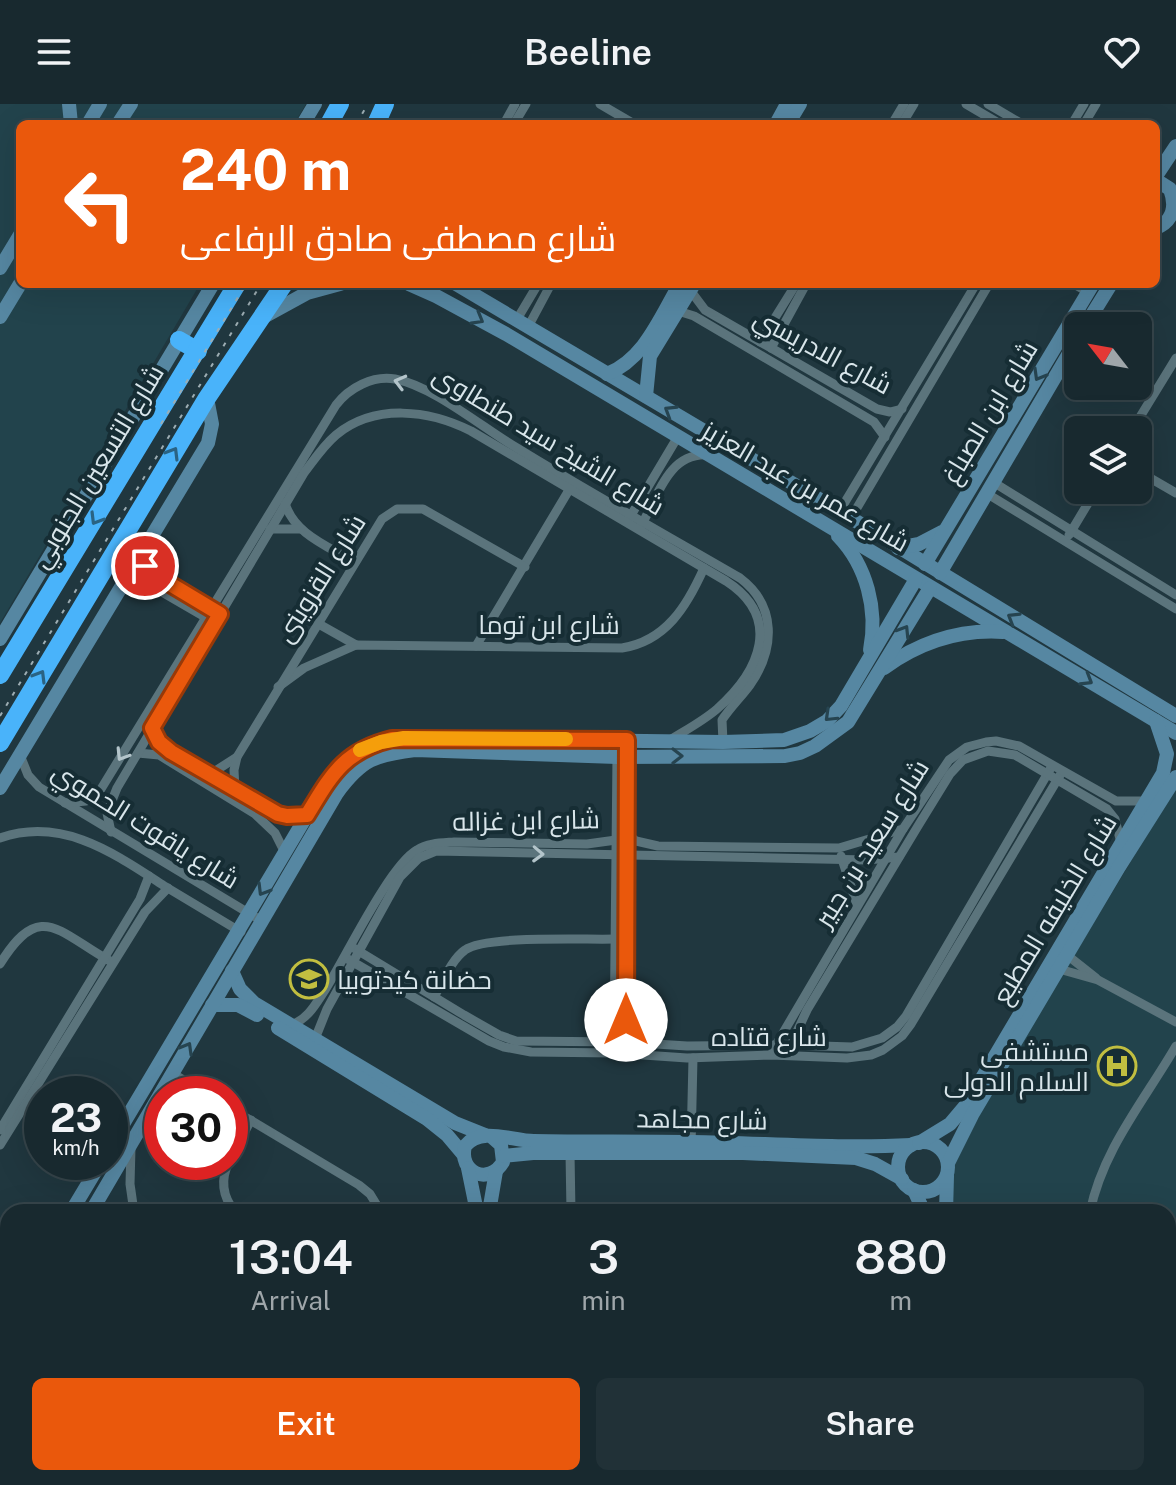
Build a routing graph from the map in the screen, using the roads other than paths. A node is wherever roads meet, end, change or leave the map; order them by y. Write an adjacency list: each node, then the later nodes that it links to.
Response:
1 (600, 104): 4 (street)
2 (966, 104): 5 (street)
3 (988, 104): 6 (street)
4 (627, 120)
5 (993, 120)
6 (1015, 120)
7 (1176, 146): 8 (street)
8 (1160, 172)
9 (1160, 181): 10 (street)
10 (1175, 197): 11 (street)
11 (1166, 227)
12 (16, 242): 13 (street)
13 (0, 268)
14 (18, 288): 34 (street)
15 (211, 288): 37 (street)
16 (235, 288): 40 (highway, شارع التسعين الجنوبي)
17 (281, 288): 35 (highway)
18 (327, 288): 35 (street)
19 (418, 288): 52 (street, شارع عمر بن عبد العزيز, one-way to 52)
20 (463, 288): 36 (street, شارع عمر بن عبد العزيز)
21 (536, 288): 36 (street)
22 (548, 288): 36 (street)
23 (687, 288): 32 (street)
24 (687, 288): 41 (street)
25 (689, 288): 38 (street, شارع الادريسي)
26 (794, 288): 38 (street)
27 (804, 288): 39 (street)
28 (974, 288): 48 (street)
29 (987, 288): 61 (street)
30 (1091, 288): 67 (street, شارع ابن الصباغ, one-way to 67)
31 (1109, 288): 33 (street)
32 (678, 311): 41 (street); 44 (street, شارع الادريسي)
33 (1094, 312)
34 (0, 317)
35 (258, 320): 47 (highway)
36 (522, 324): 45 (street, شارع عمر بن عبد العزيز)
37 (179, 340): 40 (highway); 82 (street)
38 (760, 342): 39 (street, شارع الادريسي)
39 (771, 348): 44 (street, شارع الادريسي)
40 (198, 351): 82 (highway, شارع التسعين الجنوبي, one-way to 82)
41 (645, 353): 45 (street); 46 (street)
42 (1064, 362): 56 (street, شارع ابن الصباغ)
43 (1174, 363): 49 (street)
44 (802, 372): 48 (street, شارع الادريسي); 51 (street, شارع الادريسي)
45 (607, 374): 46 (street, شارع عمر بن عبد العزيز)
46 (646, 396): 61 (street, شارع عمر بن عبد العزيز, one-way to 46)
47 (207, 398): 72 (street); 104 (highway, one-way to 47)
48 (902, 409): 51 (street)
49 (1141, 416)
50 (474, 427): 54 (street, شارع الشيخ سيد طنطاوى); 54 (street, شارع الشيخ سيد طنطاوى, one-way to 54); 57 (street, شارع الشيخ سيد طنطاوى); 62 (street, شارع الشيخ سيد طنطاوى)
51 (885, 437): 61 (street)
52 (677, 438): 53 (street, شارع عمر بن عبد العزيز); 62 (street)
53 (708, 455): 63 (street, شارع عمر بن عبد العزيز); 64 (street)
54 (301, 471): 59 (street, شارع الشيخ سيد طنطاوى); 85 (street, شارع الشيخ سيد طنطاوى)
55 (1152, 479): 58 (street)
56 (989, 488): 68 (street); 69 (street); 70 (street, شارع ابن الصباغ)
57 (569, 490): 62 (street, شارع الشيخ سيد طنطاوى); 75 (street)
58 (1176, 493)
59 (285, 503): 65 (street, شارع الشيخ سيد طنطاوى); 66 (street)
60 (1087, 504): 68 (street)
61 (845, 515): 71 (street, شارع عمر بن عبد العزيز)
62 (629, 518): 64 (street, شارع الشيخ سيد طنطاوى)
63 (827, 524): 78 (street, شارع عمر بن عبد العزيز); 93 (street)
64 (642, 525): 76 (street, شارع الشيخ سيد طنطاوى); 95 (street, شارع الشيخ سيد طنطاوى)
65 (270, 529): 66 (street); 85 (street, شارع الشيخ سيد طنطاوى)
66 (300, 529): 73 (street)
67 (946, 529): 71 (street); 74 (street, شارع ابن الصباغ)
68 (1071, 531): 69 (street); 83 (street)
69 (1065, 541): 84 (street)
70 (958, 543): 77 (street, شارع ابن الصباغ); 79 (street)
71 (898, 548): 74 (street, شارع عمر بن عبد العزيز)
72 (142, 551): 81 (street); 85 (street)
73 (354, 562): 75 (street, شارع القزوينى); 86 (street, شارع القزوينى)
74 (925, 564): 77 (street, شارع عمر بن عبد العزيز)
75 (525, 567): 90 (street)
76 (704, 568): 90 (street, شارع ابن توما); 95 (street, شارع الشيخ سيد طنطاوى)
77 (940, 573): 79 (street, شارع عمر بن عبد العزيز)
78 (916, 579): 80 (street, شارع عمر بن عبد العزيز); 93 (street)
79 (955, 582): 91 (street, شارع عمر بن عبد العزيز, one-way to 79)
80 (930, 588): 87 (street, شارع عمر بن عبد العزيز); 93 (street, one-way to 80)
81 (118, 590): 85 (street); 106 (street)
82 (39, 592): 88 (street); 94 (highway, شارع التسعين الجنوبي)
83 (1176, 595)
84 (1176, 609)
85 (213, 616): 99 (street, شارع الشيخ سيد طنطاوى); 116 (street, شارع الشيخ سيد طنطاوى, one-way to 116)
86 (317, 623): 89 (street, شارع ابن توما); 96 (street, شارع القزوينى)
87 (1006, 632): 92 (street, شارع عمر بن عبد العزيز); 93 (street)
88 (0, 639)
89 (356, 645): 90 (street, شارع ابن توما); 96 (street, شارع ابن توما)
90 (476, 646)
91 (1069, 651): 92 (street); 97 (street, شارع عمر بن عبد العزيز)
92 (1060, 664): 98 (street, شارع عمر بن عبد العزيز, one-way to 98)
93 (871, 669): 103 (street, one-way to 103); 109 (street, one-way to 93)
94 (0, 675)
95 (745, 683): 102 (street, شارع الشيخ سيد طنطاوى); 103 (street, شارع الشيخ سيد طنطاوى)
96 (278, 687): 108 (street, شارع القزوينى)
97 (1176, 716)
98 (1156, 721): 100 (street, شارع عمر بن عبد العزيز); 115 (street, شارع الخليفه المطيع)
99 (152, 728): 105 (street, شارع الشيخ سيد طنطاوى); 107 (street)
100 (1176, 733)
101 (622, 740): 102 (street); 109 (street); 117 (street)
102 (668, 741): 103 (street)
103 (723, 742)
104 (0, 743)
105 (138, 753): 107 (street); 120 (street, شارع الشيخ سيد طنطاوى)
106 (20, 755): 113 (street); 116 (street, شارع ياقوت الحموي)
107 (169, 755): 111 (street); 125 (street)
108 (237, 757): 111 (street, شارع القزوينى); 114 (street, شارع القزوينى)
109 (622, 757): 121 (street); 123 (street); 134 (street)
110 (1055, 773): 115 (street, شارع سعيد بن جبير); 118 (street, شارع سعيد بن جبير); 119 (street, شارع سعيد بن جبير); 124 (street, شارع سعيد بن جبير); 151 (street, شارع قتاده); 158 (street, شارع قتاده)
111 (209, 775): 114 (street)
112 (1176, 777): 130 (street, شارع الخليفه المطيع)
113 (0, 788)
114 (235, 790): 117 (street)
115 (1147, 801): 124 (street, شارع الخليفه المطيع)
116 (65, 803): 120 (street, شارع ياقوت الحموي)
117 (307, 815): 125 (street)
118 (918, 826): 119 (street, شارع ابن غزاله); 128 (street, شارع سعيد بن جبير)
119 (903, 829): 126 (street, شارع ابن غزاله); 129 (street, شارع سعيد بن جبير)
120 (111, 832): 134 (street, شارع ياقوت الحموي)
121 (627, 833): 126 (street, شارع ابن غزاله); 127 (street)
122 (0, 838): 131 (street, شارع ياقوت الحموي)
123 (616, 840): 127 (street); 137 (street, شارع ابن غزاله)
124 (1121, 843): 130 (street, شارع الخليفه المطيع)
125 (285, 853): 134 (street, one-way to 134)
126 (840, 853): 127 (street, شارع ابن غزاله); 129 (street, شارع ابن غزاله); 133 (street)
127 (621, 857): 136 (street); 137 (street, شارع ابن غزاله, one-way to 127)
128 (899, 857): 129 (street, شارع ابن غزاله); 151 (street, شارع سعيد بن جبير)
129 (886, 859): 133 (street, شارع سعيد بن جبير)
130 (1114, 865): 138 (street, شارع الخليفه المطيع)
131 (149, 876): 132 (street, شارع ياقوت الحموي); 139 (street)
132 (168, 888): 135 (street, شارع ياقوت الحموي); 139 (street)
133 (857, 905): 156 (street, شارع سعيد بن جبير)
134 (255, 918): 135 (street)
135 (245, 934): 143 (street); 163 (street)
136 (618, 937): 145 (street); 149 (street); 155 (street)
137 (355, 949): 140 (street, شارع ابن غزاله); 145 (street, شارع قتاده)
138 (1062, 952): 142 (street, شارع الخليفه المطيع); 144 (street)
139 (109, 960): 141 (street); 160 (street)
140 (350, 960): 148 (street, شارع ابن غزاله); 150 (street, شارع ابن غزاله); 155 (street, شارع قتاده)
141 (0, 964)
142 (1053, 967): 144 (street); 170 (street, شارع الخليفه المطيع); 176 (street, شارع الخليفه المطيع)
143 (232, 971): 146 (street); 148 (street, شارع مجاهد)
144 (1098, 980): 147 (street)
145 (434, 997): 155 (street, شارع قتاده)
146 (212, 1005): 150 (street, شارع مجاهد); 161 (street, one-way to 146)
147 (1176, 1022)
148 (291, 1025): 150 (street, شارع مجاهد)
149 (625, 1042): 152 (street, شارع قتاده); 155 (street, شارع قتاده); 157 (street)
150 (318, 1045): 168 (street, شارع مجاهد); 175 (street, شارع مجاهد)
151 (790, 1045): 156 (street, شارع قتاده); 158 (street, شارع سعيد بن جبير)
152 (687, 1046): 153 (street, شارع قتاده); 159 (street)
153 (699, 1046): 156 (street, شارع قتاده); 159 (street)
154 (1176, 1046): 192 (street)
155 (614, 1048): 157 (street, شارع قتاده)
156 (773, 1050): 158 (street, شارع قتاده); 159 (street, شارع قتاده)
157 (625, 1053): 159 (street, شارع قتاده)
158 (786, 1055)
159 (693, 1058): 172 (street)
160 (46, 1063): 167 (street); 171 (street)
161 (172, 1073): 162 (street); 169 (street)
162 (177, 1076)
163 (128, 1118)
164 (248, 1118): 165 (street)
165 (251, 1120): 166 (street); 186 (street)
166 (248, 1126)
167 (0, 1130)
168 (488, 1136): 172 (street, شارع مجاهد); 174 (street); 175 (street)
169 (131, 1144): 183 (street); 184 (street)
170 (915, 1144): 172 (street, شارع مجاهد); 176 (street); 178 (street)
171 (0, 1145)
172 (691, 1147): 173 (street, شارع مجاهد); 178 (street, شارع مجاهد)
173 (570, 1153): 174 (street, شارع مجاهد); 189 (street)
174 (504, 1156): 177 (street)
175 (466, 1161): 177 (street); 187 (street)
176 (948, 1167): 181 (street); 191 (street, شارع الخليفه المطيع)
177 (496, 1171): 188 (street)
178 (902, 1179): 181 (street)
179 (90, 1180): 182 (street)
180 (223, 1180): 185 (street)
181 (914, 1190): 190 (street)
182 (76, 1204)
183 (96, 1204)
184 (133, 1204)
185 (231, 1204)
186 (376, 1204)
187 (475, 1204)
188 (490, 1204)
189 (571, 1204)
190 (920, 1204)
191 (946, 1204)
192 (1092, 1204)

